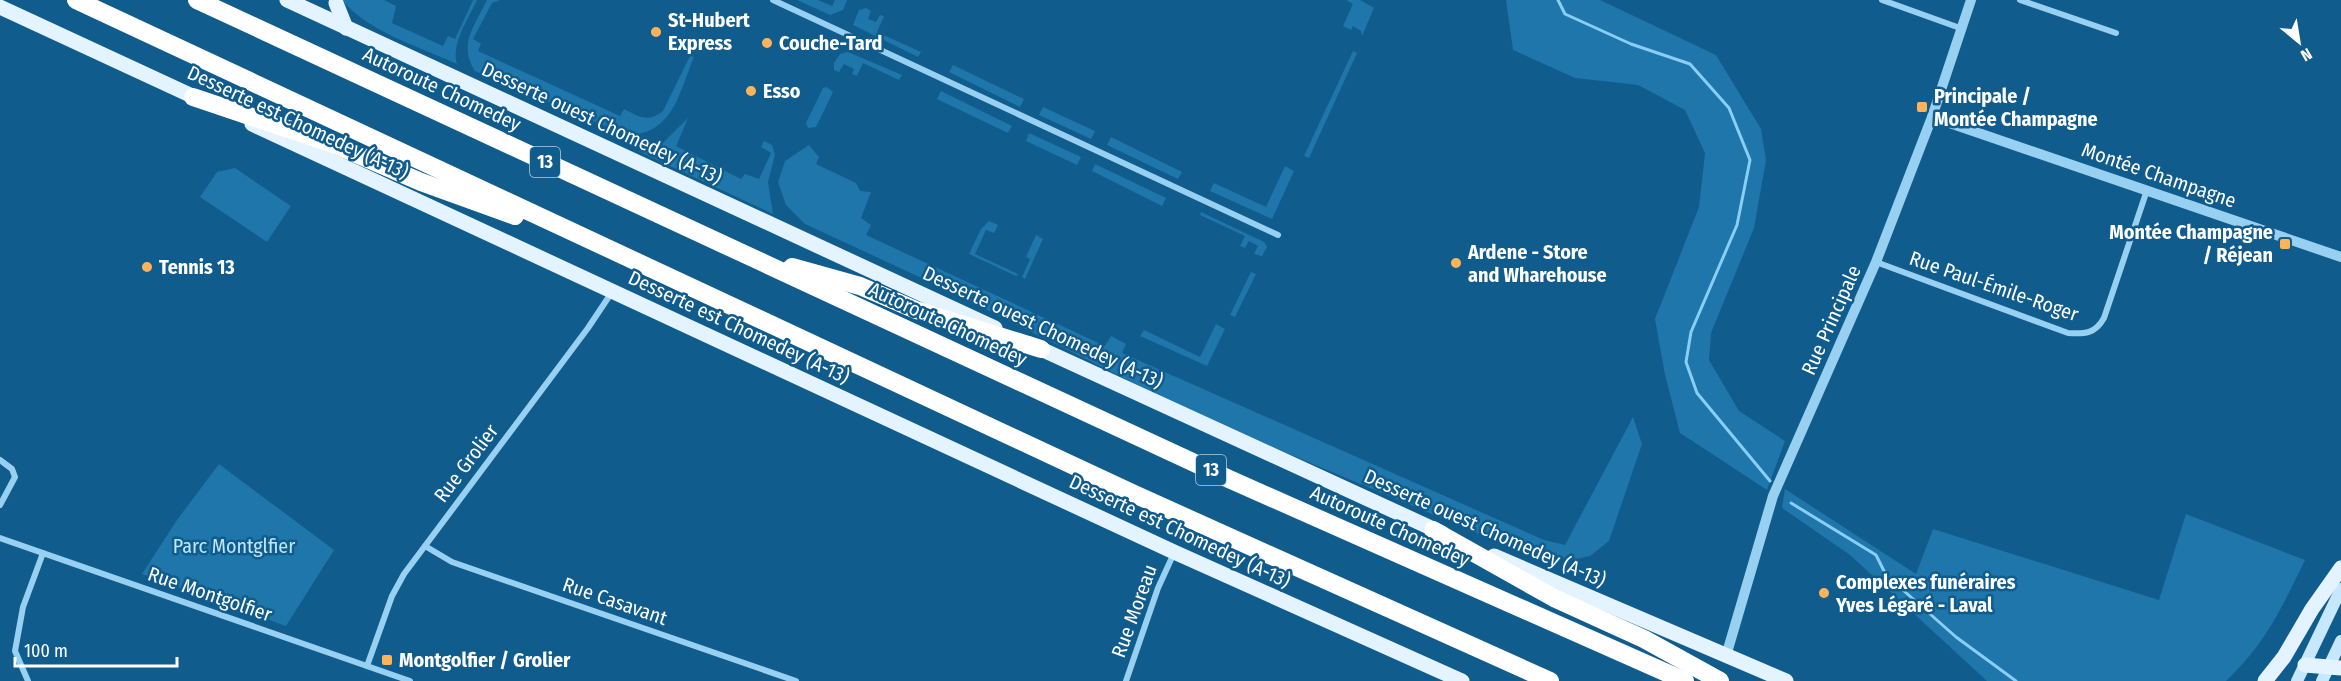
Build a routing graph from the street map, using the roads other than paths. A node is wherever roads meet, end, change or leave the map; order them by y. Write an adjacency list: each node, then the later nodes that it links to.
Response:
1 (76, 0): 18 (highway)
2 (197, 0): 17 (highway, Autoroute Chomedey / 13)
3 (287, 0): 10 (main road, Desserte ouest Chomedey (A-13))
4 (773, 0): 16 (street)
5 (1882, 0): 11 (street)
6 (1971, 0): 11 (street, Rue Principale)
7 (2020, 0): 12 (street)
8 (336, 1): 10 (main road)
9 (0, 7): 13 (main road, Desserte est Chomedey (A-13))
10 (346, 28): 22 (main road, Desserte ouest Chomedey (A-13))
11 (1960, 28): 14 (street, Rue Principale)
12 (2116, 33)
13 (193, 97): 18 (highway); 21 (main road, Desserte est Chomedey (A-13))
14 (1932, 117): 15 (street, Montée Champagne); 20 (street, Rue Principale)
15 (2147, 190): 19 (street, Montée Champagne); 20 (street, Rue Paul-Émile-Roger)
16 (1278, 235)
17 (740, 252): 22 (highway); 43 (highway, Autoroute Chomedey / 13)
18 (614, 253): 42 (highway)
19 (2341, 257)
20 (1876, 262): 33 (street, Rue Principale)
21 (612, 291): 27 (street, Rue Grolier); 28 (main road, Desserte est Chomedey (A-13))
22 (1041, 349): 25 (main road, Desserte ouest Chomedey (A-13))
23 (0, 460): 24 (street)
24 (0, 505)
25 (1433, 530): 33 (main road, Desserte ouest Chomedey (A-13)); 44 (highway)
26 (0, 538): 29 (street, Rue Montgolfier)
27 (426, 546): 35 (street, Rue Grolier); 39 (street, Rue Casavant)
28 (1174, 552): 40 (street, Rue Moreau); 41 (main road, Desserte est Chomedey (A-13))
29 (43, 553): 35 (street, Rue Montgolfier); 37 (street)
30 (2341, 568): 46 (main road)
31 (2341, 589): 34 (main road)
32 (2341, 641): 36 (main road)
33 (1726, 656): 45 (main road, Desserte ouest Chomedey (A-13))
34 (2305, 665): 36 (main road); 47 (main road)
35 (367, 666): 38 (street, Rue Montgolfier)
36 (2330, 672)
37 (27, 681)
38 (410, 681)
39 (796, 681)
40 (1126, 681)
41 (1462, 681)
42 (1550, 681)
43 (1685, 681)
44 (1720, 681)
45 (1786, 681)
46 (2265, 681)
47 (2297, 681)

